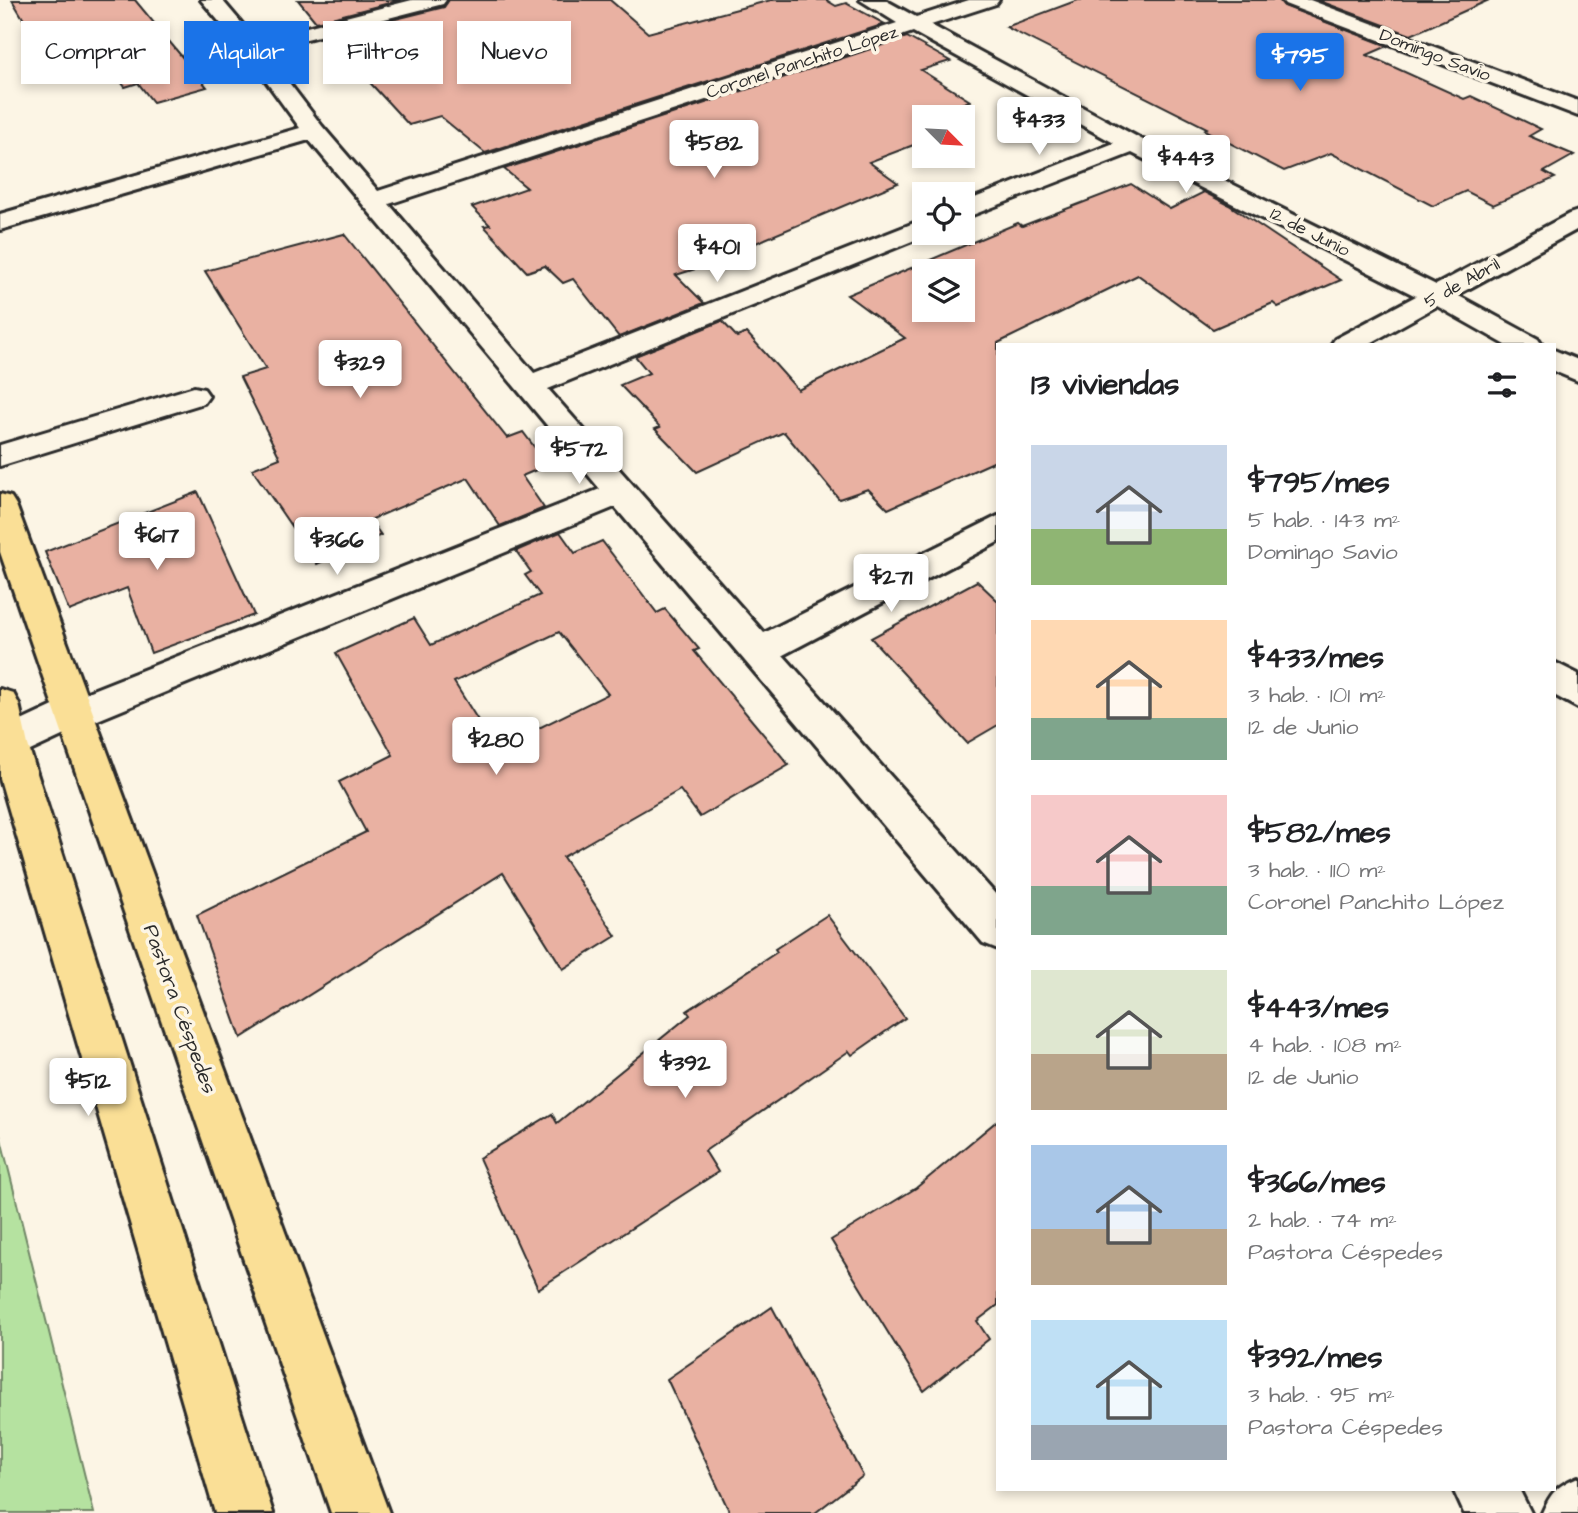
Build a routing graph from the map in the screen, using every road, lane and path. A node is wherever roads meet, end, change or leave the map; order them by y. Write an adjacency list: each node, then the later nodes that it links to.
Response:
1 (211, 0): 6 (street)
2 (436, 0): 8 (street)
3 (870, 0): 7 (street, 12 de Junio)
4 (989, 0): 7 (street, Coronel Panchito López)
5 (1293, 0): 10 (street, Domingo Savio)
6 (229, 21)
7 (916, 25): 12 (street, 12 de Junio); 13 (street, Coronel Panchito López)
8 (309, 32)
9 (279, 84): 11 (street)
10 (1578, 109)
11 (314, 131): 13 (street); 16 (street)
12 (1133, 144): 14 (street); 18 (street, 12 de Junio)
13 (375, 200): 23 (street)
14 (975, 207)
15 (1578, 219): 18 (street, 5 de Abril)
16 (0, 222)
17 (912, 233): 23 (street)
18 (1438, 296): 19 (street, 5 de Abril); 20 (street, 12 de Junio)
19 (1349, 343)
20 (1524, 343)
21 (1556, 360): 22 (street)
22 (1578, 372)
23 (529, 386): 26 (street)
24 (194, 396): 25 (street)
25 (0, 456)
26 (620, 493): 29 (street); 32 (street)
27 (0, 505): 32 (main road, Pastora Céspedes)
28 (996, 528): 29 (street)
29 (758, 652): 34 (street)
30 (1556, 677): 31 (street)
31 (1578, 693)
32 (75, 713): 33 (street); 38 (main road, Pastora Céspedes)
33 (3, 733): 37 (main road)
34 (996, 927)
35 (1483, 1491): 39 (street)
36 (1578, 1506): 40 (street)
37 (244, 1513)
38 (360, 1513)
39 (1502, 1513)
40 (1571, 1513)

